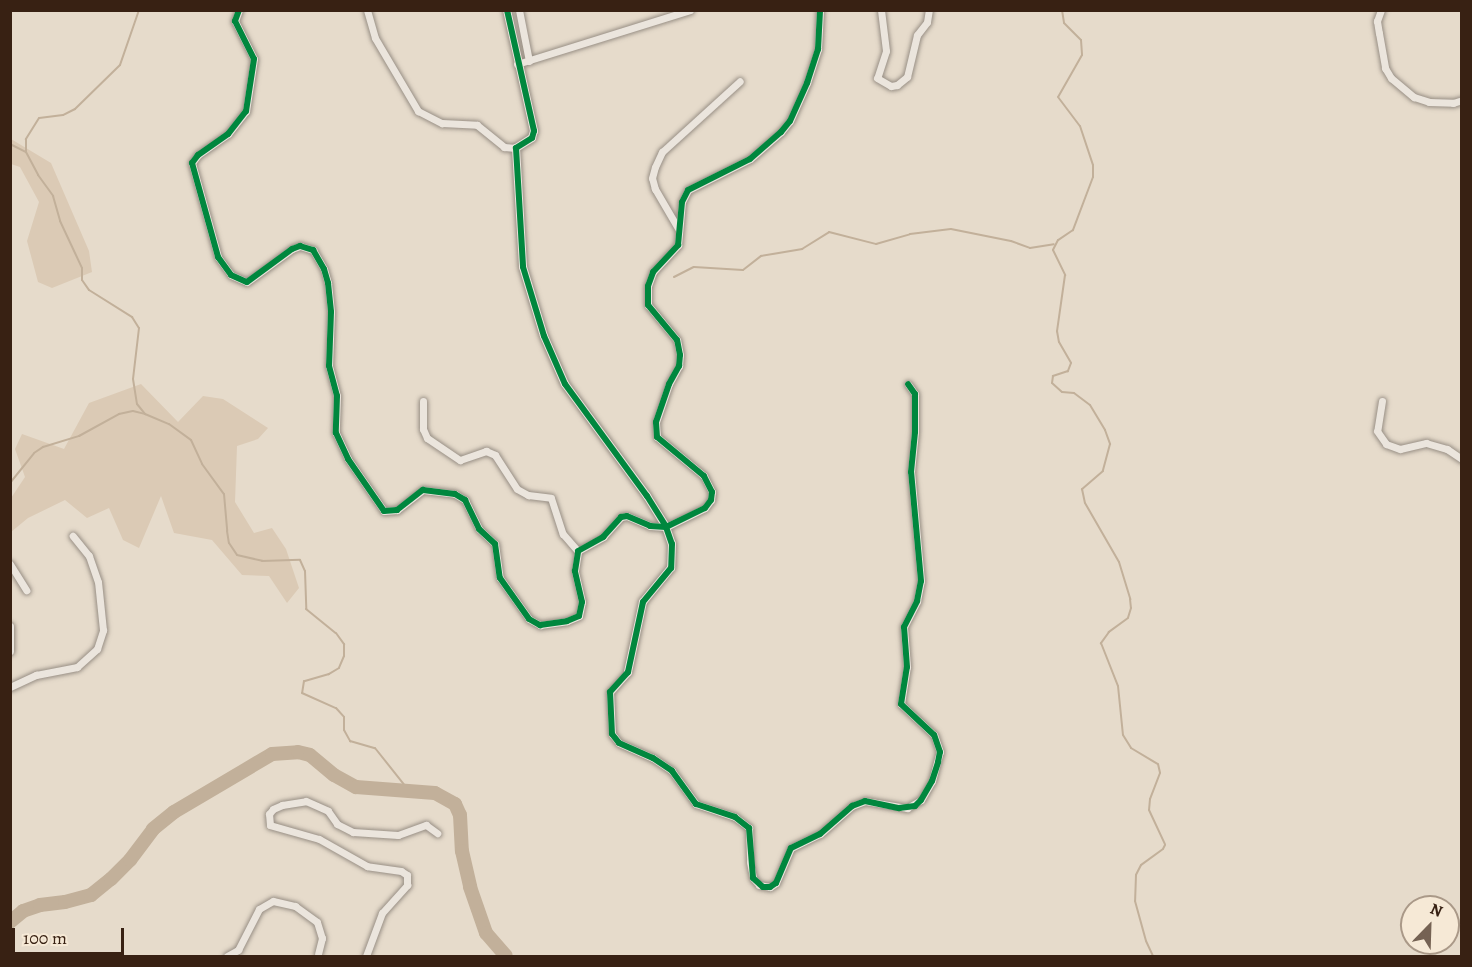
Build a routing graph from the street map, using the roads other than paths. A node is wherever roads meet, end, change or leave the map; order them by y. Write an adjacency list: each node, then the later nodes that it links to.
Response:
1 (239, 10): 22 (street)
2 (367, 10): 14 (street)
3 (507, 10): 11 (street)
4 (519, 10): 10 (street)
5 (690, 10): 10 (street)
6 (820, 10): 15 (street)
7 (881, 10): 8 (street)
8 (929, 10)
9 (1381, 10): 13 (street)
10 (529, 61): 11 (street)
11 (517, 64): 14 (street)
12 (740, 81): 15 (street)
13 (1461, 100)
14 (516, 148): 20 (street)
15 (680, 232): 20 (street)
16 (908, 384): 27 (street)
17 (423, 401): 22 (street)
18 (1382, 401): 19 (street)
19 (1461, 459)
20 (666, 527): 22 (street); 27 (street)
21 (73, 536): 28 (street)
22 (578, 551)
23 (10, 564): 24 (street)
24 (26, 590)
25 (10, 626): 26 (street)
26 (10, 651)
27 (628, 672)
28 (10, 687)
29 (437, 833): 32 (street)
30 (318, 954): 31 (street)
31 (227, 957)
32 (366, 957)

